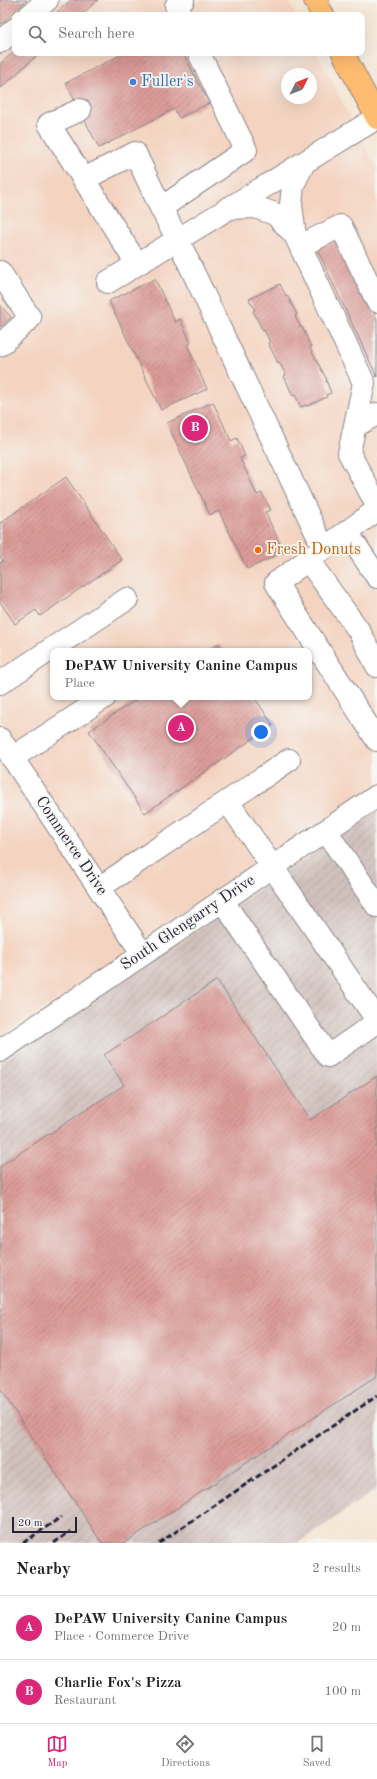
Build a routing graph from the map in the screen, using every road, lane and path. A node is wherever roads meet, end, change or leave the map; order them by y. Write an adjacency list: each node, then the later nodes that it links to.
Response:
1 (47, 0): 4 (street)
2 (184, 0): 5 (street)
3 (315, 0): 6 (main road)
4 (33, 12)
5 (179, 12)
6 (321, 12)
7 (12, 32): 8 (street)
8 (0, 42)
9 (200, 56): 15 (street)
10 (345, 56): 12 (main road)
11 (80, 110): 14 (street)
12 (377, 118): 13 (street)
13 (304, 163): 16 (street); 18 (street)
14 (84, 180): 15 (street); 19 (street)
15 (161, 208): 17 (street)
16 (228, 208): 17 (street); 18 (street)
17 (178, 240): 19 (street); 29 (street)
18 (298, 240): 22 (street); 25 (street)
19 (137, 264): 21 (street)
20 (0, 272): 23 (street)
21 (108, 282)
22 (377, 301)
23 (0, 345)
24 (377, 414): 25 (street)
25 (355, 426): 26 (street)
26 (377, 505)
27 (377, 510): 28 (street)
28 (347, 532): 29 (street); 30 (street)
29 (316, 554): 32 (street); 39 (street)
30 (377, 577)
31 (127, 599): 34 (street)
32 (359, 631): 33 (street); 36 (street)
33 (377, 642)
34 (53, 648)
35 (50, 650): 37 (street)
36 (377, 666)
37 (0, 683)
38 (100, 700): 42 (street)
39 (371, 717): 41 (street)
40 (0, 739): 42 (street, Commerce Drive)
41 (377, 740)
42 (12, 758): 48 (street, Commerce Drive)
43 (290, 760): 45 (street)
44 (377, 796): 46 (street, South Glengarry Drive)
45 (228, 802): 47 (street); 48 (street)
46 (326, 831): 47 (street, South Glengarry Drive); 50 (street)
47 (272, 867): 49 (street, South Glengarry Drive); 52 (street)
48 (99, 888): 51 (street, Commerce Drive)
49 (222, 900): 51 (street, South Glengarry Drive); 52 (street)
50 (377, 906)
51 (142, 954): 53 (street, South Glengarry Drive)
52 (377, 1021)
53 (0, 1050)

